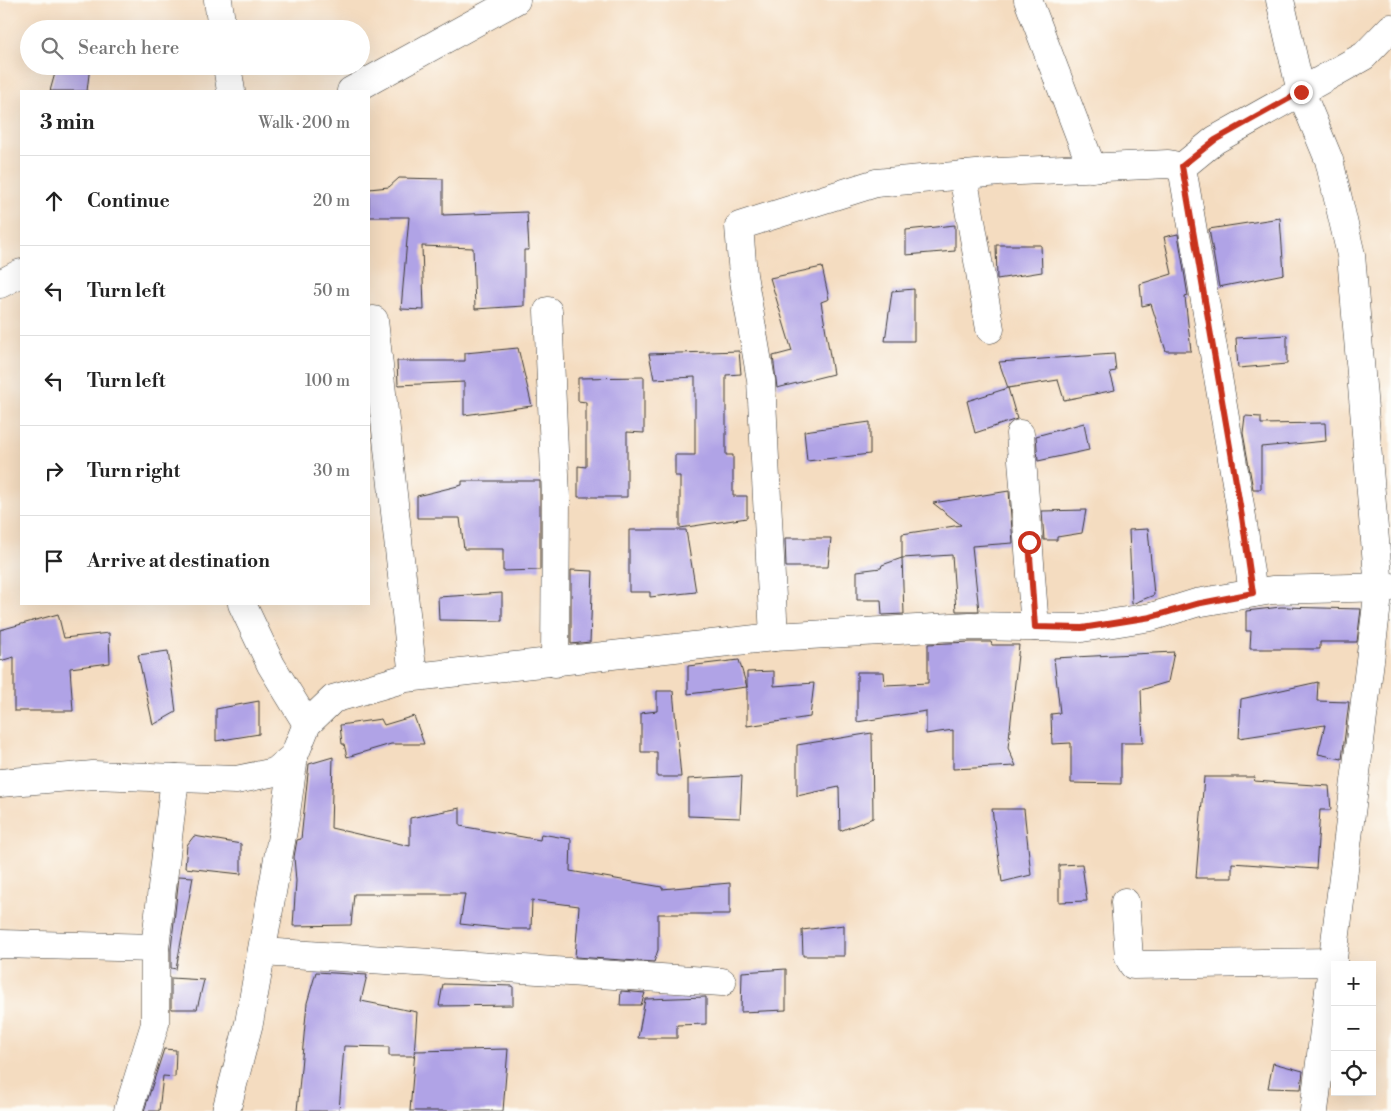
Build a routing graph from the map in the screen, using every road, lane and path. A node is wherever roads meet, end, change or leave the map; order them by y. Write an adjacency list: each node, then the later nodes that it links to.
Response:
1 (218, 0): 5 (street)
2 (516, 0): 9 (street)
3 (1028, 0): 12 (street)
4 (1280, 0): 10 (street)
5 (221, 20)
6 (1391, 28): 10 (street)
7 (228, 75): 8 (street)
8 (230, 90)
9 (353, 90)
10 (1301, 92): 11 (street); 20 (street)
11 (1182, 166): 12 (street); 21 (street)
12 (1092, 168): 13 (street)
13 (963, 175): 18 (street); 24 (street)
14 (20, 274): 15 (street)
15 (0, 284)
16 (548, 311): 25 (street)
17 (374, 320): 26 (street)
18 (990, 329)
19 (1020, 434): 23 (street)
20 (1385, 588): 21 (street); 35 (street)
21 (1253, 593): 23 (street)
22 (242, 605): 27 (street)
23 (1035, 627): 24 (street)
24 (774, 638): 25 (street)
25 (555, 663): 26 (street)
26 (413, 677): 27 (street)
27 (306, 724): 28 (street)
28 (294, 756): 29 (street); 34 (street)
29 (175, 778): 30 (street); 33 (street)
30 (0, 783)
31 (1125, 902): 36 (street)
32 (0, 944): 33 (street)
33 (155, 948): 39 (street)
34 (262, 952): 38 (street); 40 (street)
35 (1333, 961)
36 (1331, 962)
37 (1331, 978): 41 (street)
38 (722, 982)
39 (128, 1111)
40 (226, 1111)
41 (1314, 1111)

